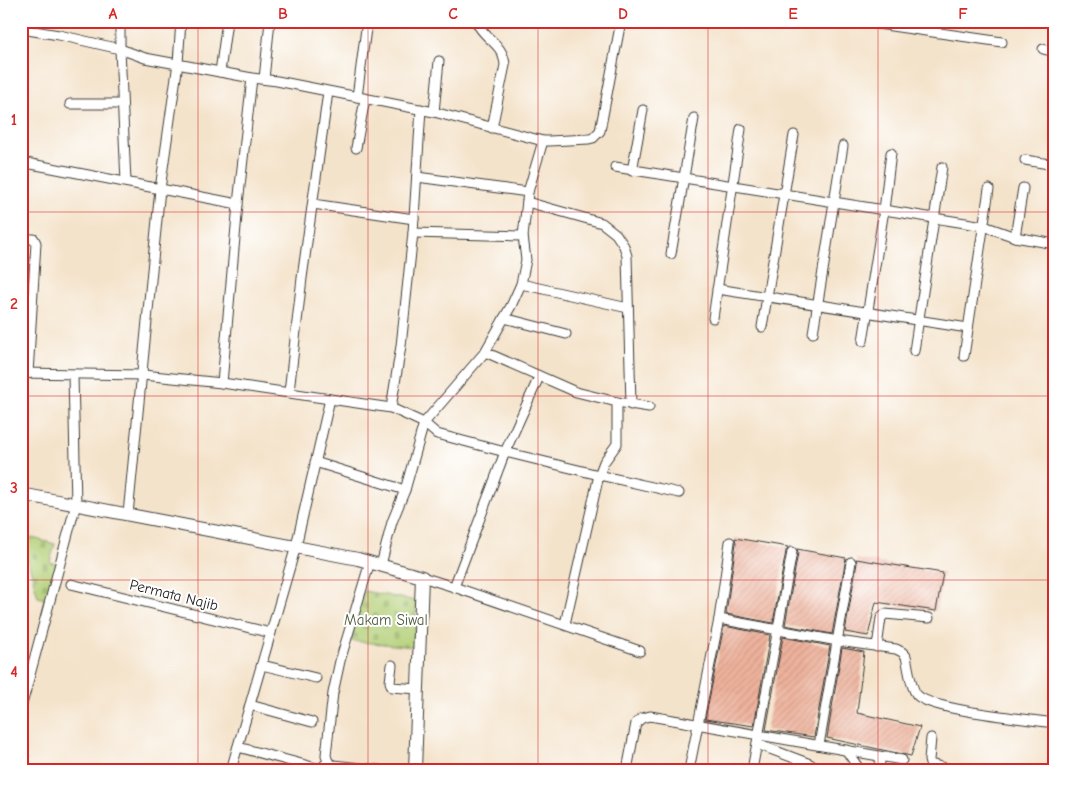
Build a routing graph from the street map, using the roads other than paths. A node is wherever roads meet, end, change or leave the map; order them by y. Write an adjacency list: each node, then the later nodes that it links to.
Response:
1 (120, 21): 11 (street)
2 (181, 21): 15 (street)
3 (227, 21): 16 (street)
4 (270, 21): 18 (street)
5 (367, 21): 20 (street)
6 (476, 21): 27 (street)
7 (621, 21): 30 (street)
8 (856, 21): 10 (street)
9 (21, 29): 11 (street)
10 (1002, 42)
11 (120, 49): 15 (street); 22 (street)
12 (1043, 49): 13 (street)
13 (1055, 52)
14 (439, 61): 25 (street)
15 (178, 63): 16 (street); 45 (street)
16 (220, 72): 17 (street)
17 (252, 78): 18 (street); 50 (street)
18 (264, 79): 19 (street)
19 (328, 92): 20 (street); 51 (street)
20 (361, 98): 23 (street); 32 (street)
21 (70, 104): 22 (street)
22 (122, 104): 42 (street)
23 (421, 110): 25 (street); 40 (street)
24 (643, 110): 39 (street)
25 (434, 112): 27 (street)
26 (694, 118): 41 (street)
27 (492, 128): 30 (street)
28 (741, 129): 43 (street)
29 (794, 135): 47 (street)
30 (546, 141): 48 (street)
31 (843, 146): 49 (street)
32 (356, 148)
33 (891, 153): 52 (street)
34 (1025, 160): 36 (street)
35 (21, 162): 42 (street)
36 (1055, 165)
37 (942, 166): 53 (street)
38 (616, 167): 39 (street)
39 (632, 171): 41 (street)
40 (417, 177): 48 (street); 54 (street)
41 (684, 179): 43 (street); 61 (street)
42 (126, 182): 45 (street)
43 (732, 186): 47 (street); 63 (street)
44 (1023, 188): 58 (street)
45 (160, 189): 50 (street); 81 (street)
46 (989, 189): 55 (street)
47 (782, 195): 49 (street); 64 (street)
48 (528, 197): 57 (street); 66 (street)
49 (834, 203): 52 (street); 65 (street)
50 (238, 204): 83 (street)
51 (312, 204): 54 (street); 84 (street)
52 (884, 210): 53 (street); 67 (street)
53 (934, 218): 55 (street); 70 (street)
54 (414, 219): 56 (street)
55 (984, 226): 58 (street); 72 (street)
56 (414, 233): 57 (street); 89 (street)
57 (523, 236): 62 (street)
58 (1015, 237): 60 (street)
59 (21, 239): 79 (street)
60 (1055, 244)
61 (671, 254)
62 (521, 284): 66 (street); 68 (street)
63 (717, 289): 64 (street); 69 (street)
64 (767, 296): 65 (street); 71 (street)
65 (817, 304): 67 (street); 73 (street)
66 (628, 308): 87 (street)
67 (867, 312): 70 (street); 75 (street)
68 (504, 318): 74 (street); 77 (street)
69 (713, 318)
70 (918, 320): 72 (street); 76 (street)
71 (762, 327)
72 (968, 328): 78 (street)
73 (812, 333)
74 (566, 334)
75 (862, 340)
76 (914, 351)
77 (485, 352): 82 (street); 90 (street)
78 (964, 356)
79 (25, 373): 80 (street)
80 (73, 375): 81 (street); 97 (street)
81 (143, 375): 83 (street); 98 (street)
82 (539, 377): 86 (street); 91 (street)
83 (222, 383): 84 (street)
84 (290, 392): 85 (street)
85 (330, 399): 89 (street); 92 (street)
86 (617, 402): 87 (street); 93 (street)
87 (631, 405): 88 (street)
88 (649, 407)
89 (392, 408): 90 (street)
90 (424, 423): 91 (street); 94 (street)
91 (505, 452): 93 (street); 106 (street)
92 (315, 462): 94 (street); 100 (street)
93 (599, 476): 95 (street); 109 (street)
94 (404, 490): 103 (street)
95 (679, 493)
96 (21, 494): 97 (street)
97 (76, 504): 98 (street); 120 (street)
98 (128, 514): 100 (street)
99 (730, 542): 108 (street)
100 (296, 546): 103 (street); 111 (street)
101 (792, 552): 110 (street)
102 (851, 562): 112 (street)
103 (376, 564): 104 (street); 132 (street)
104 (422, 577): 106 (street); 118 (street)
105 (71, 584): 111 (street, Permata Najib)
106 (454, 587): 109 (street)
107 (929, 618): 113 (street)
108 (719, 619): 110 (street); 123 (street)
109 (565, 624): 114 (street)
110 (778, 630): 112 (street); 124 (street)
111 (271, 633): 115 (street)
112 (838, 641): 113 (street); 127 (street)
113 (877, 647): 122 (street)
114 (640, 651)
115 (262, 665): 117 (street); 119 (street)
116 (392, 665): 118 (street)
117 (316, 678)
118 (418, 689): 135 (street)
119 (250, 705): 121 (street); 128 (street)
120 (21, 708)
121 (312, 722)
122 (1055, 723)
123 (699, 725): 124 (street); 136 (street); 137 (street)
124 (758, 734): 126 (street); 127 (street)
125 (931, 738): 142 (street)
126 (757, 744): 138 (street); 139 (street)
127 (819, 745): 129 (street)
128 (238, 747): 132 (street); 133 (street)
129 (846, 750): 130 (street); 140 (street)
130 (881, 757): 131 (street); 141 (street)
131 (902, 760)
132 (328, 762): 134 (street)
133 (231, 770)
134 (379, 770)
135 (415, 770)
136 (626, 770)
137 (689, 770)
138 (752, 770)
139 (813, 770)
140 (860, 770)
141 (878, 770)
142 (954, 770)

